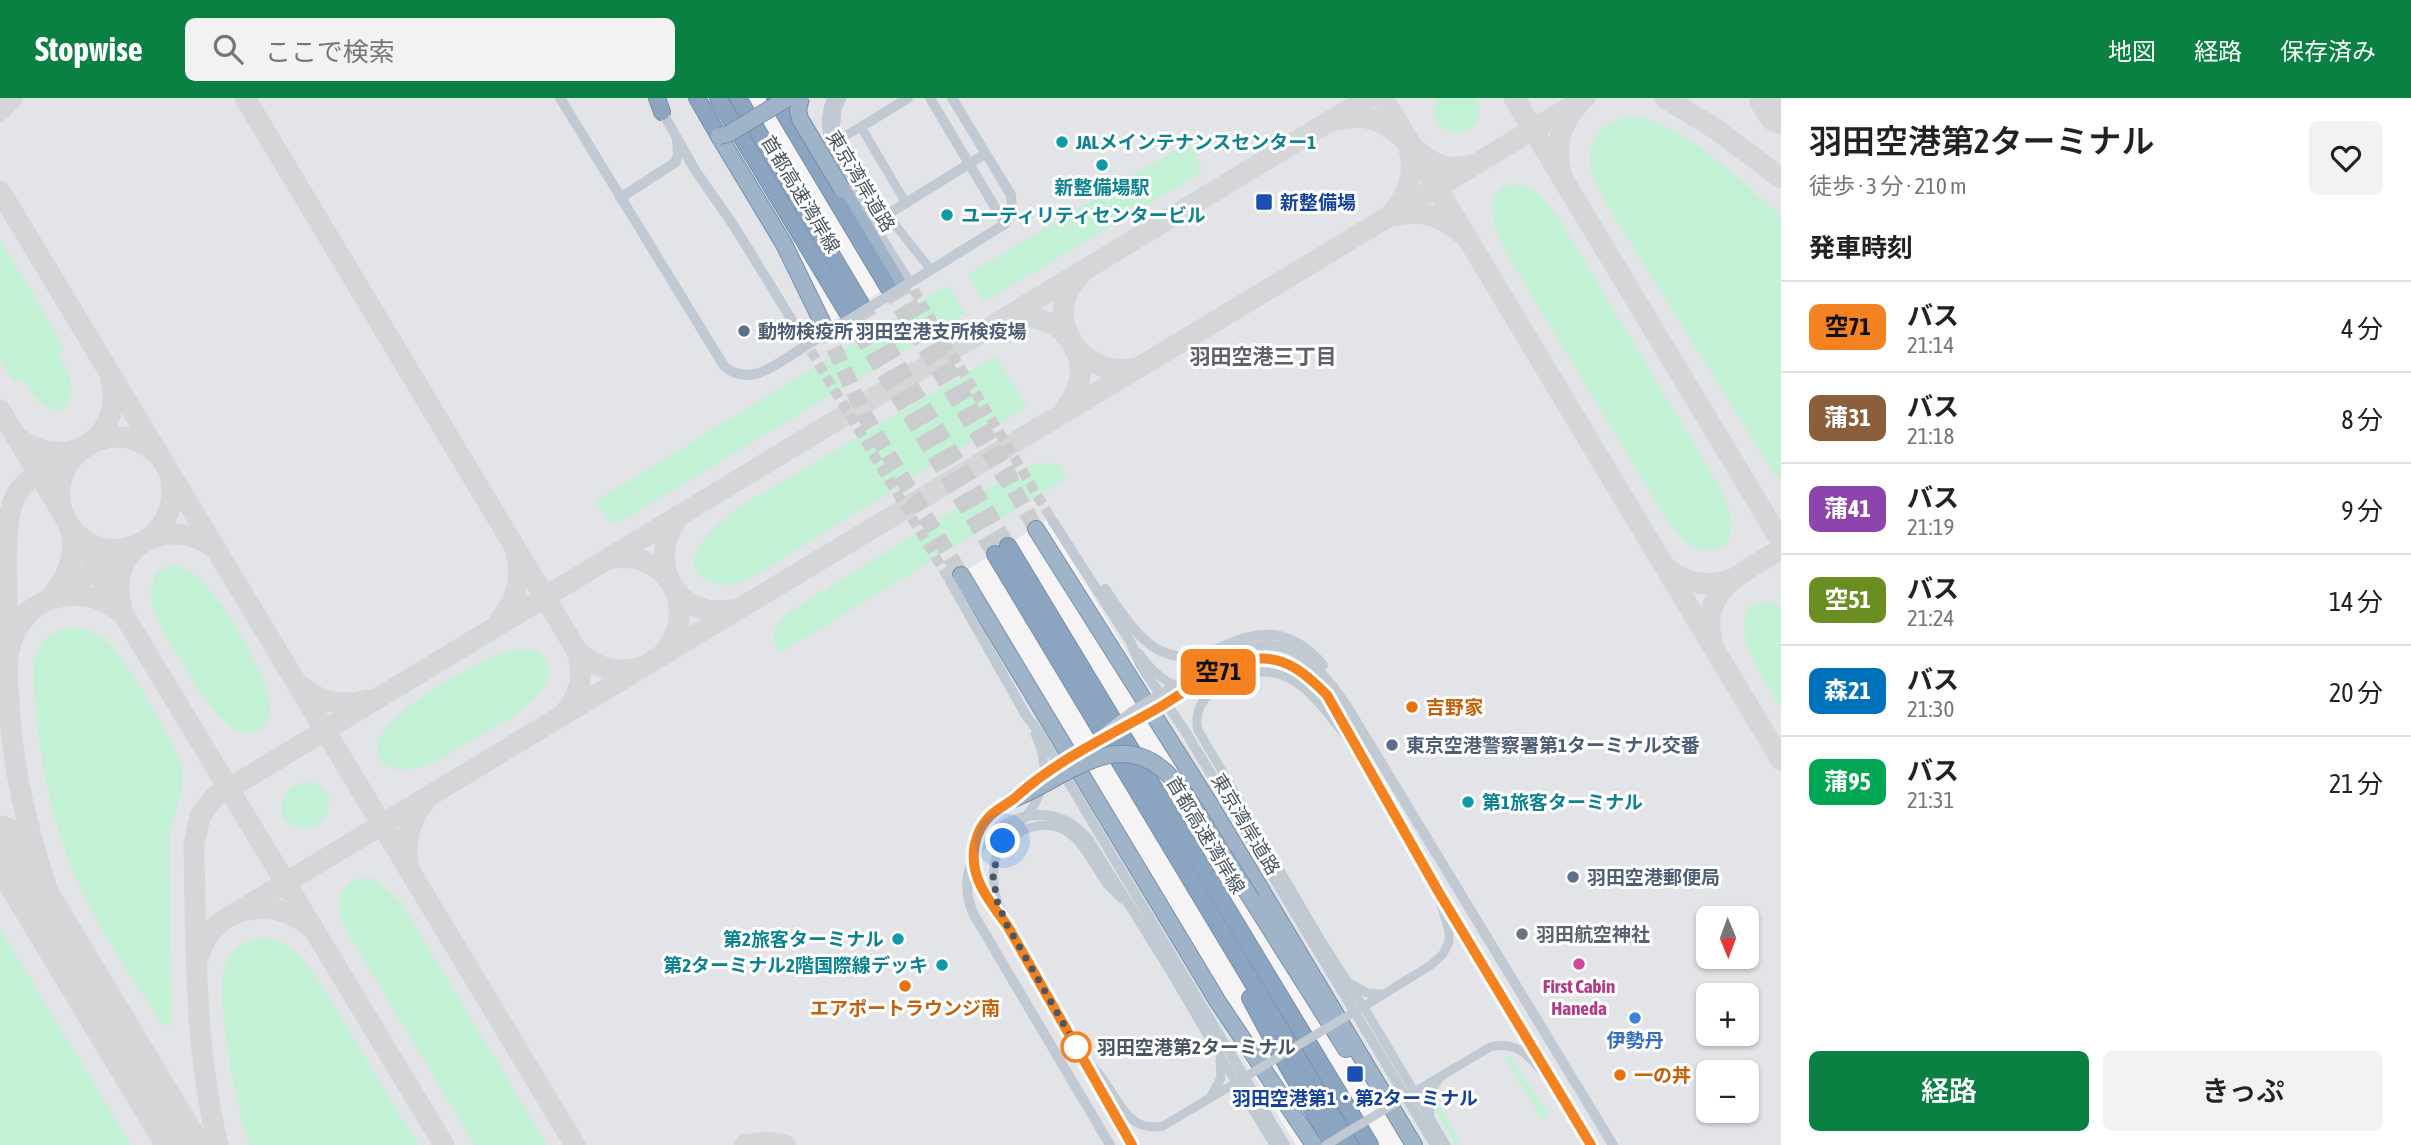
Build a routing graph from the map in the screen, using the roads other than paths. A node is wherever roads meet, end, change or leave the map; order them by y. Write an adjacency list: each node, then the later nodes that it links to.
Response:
1 (560, 98): 25 (street)
2 (697, 98): 19 (highway)
3 (718, 98): 4 (highway, 首都高速湾岸線)
4 (738, 98)
5 (759, 98): 6 (highway)
6 (767, 98)
7 (776, 98): 19 (highway, bridge); 30 (highway)
8 (788, 98): 19 (highway, bridge)
9 (794, 98): 23 (street)
10 (801, 98): 30 (highway, 東京湾岸道路, bridge)
11 (832, 98): 23 (street)
12 (842, 98): 27 (street)
13 (908, 98): 17 (street)
14 (930, 98): 22 (street)
15 (952, 98): 21 (street)
16 (657, 102): 20 (street)
17 (861, 127): 18 (street); 26 (street)
18 (846, 135)
19 (719, 136): 31 (highway)
20 (677, 138): 24 (street); 25 (street)
21 (985, 154): 22 (street); 28 (street)
22 (970, 164): 26 (street); 28 (street)
23 (839, 167): 30 (street)
24 (695, 170): 25 (street); 32 (street)
25 (621, 200): 29 (street, bridge)
26 (906, 203): 27 (street)
27 (888, 214): 29 (street)
28 (1005, 224): 29 (street)
29 (931, 270)
30 (897, 282)
31 (824, 326)
32 (803, 338)
33 (1036, 529): 59 (highway, 東京湾岸道路)
34 (956, 578): 38 (street); 64 (highway)
35 (1130, 641): 36 (street); 37 (street, bridge); 49 (street)
36 (1229, 678): 40 (street); 47 (street)
37 (1334, 687): 39 (street, bridge); 73 (street, bridge)
38 (1027, 717): 43 (street); 53 (street)
39 (1090, 744): 40 (street, bridge); 41 (street, bridge)
40 (1357, 751): 44 (street)
41 (1013, 799): 46 (street, bridge); 59 (highway, bridge)
42 (1156, 822): 58 (highway, 首都高速湾岸線); 66 (highway); 67 (highway, 首都高速湾岸線)
43 (997, 858): 45 (street); 46 (street)
44 (1435, 886): 48 (street); 54 (street)
45 (1128, 904): 51 (street); 60 (street, bridge)
46 (1007, 925): 50 (street)
47 (1348, 982): 48 (street); 49 (street)
48 (1385, 993): 49 (street)
49 (1355, 1011): 53 (street, bridge); 55 (street)
50 (1079, 1051): 56 (street); 61 (street)
51 (1217, 1052): 53 (street); 56 (street)
52 (1442, 1075): 54 (street); 55 (street); 57 (street)
53 (1243, 1078): 56 (street); 62 (street); 63 (street)
54 (1553, 1085): 72 (street)
55 (1406, 1097): 57 (street); 65 (street, bridge); 70 (street)
56 (1209, 1099)
57 (1431, 1120): 71 (street)
58 (1360, 1129): 68 (highway, 首都高速湾岸線); 69 (highway)
59 (1411, 1140)
60 (1110, 1145)
61 (1132, 1145)
62 (1274, 1145)
63 (1285, 1145)
64 (1314, 1145)
65 (1326, 1145)
66 (1333, 1145)
67 (1350, 1145)
68 (1370, 1145)
69 (1377, 1145)
70 (1435, 1145)
71 (1446, 1145)
72 (1590, 1145)
73 (1614, 1145)

